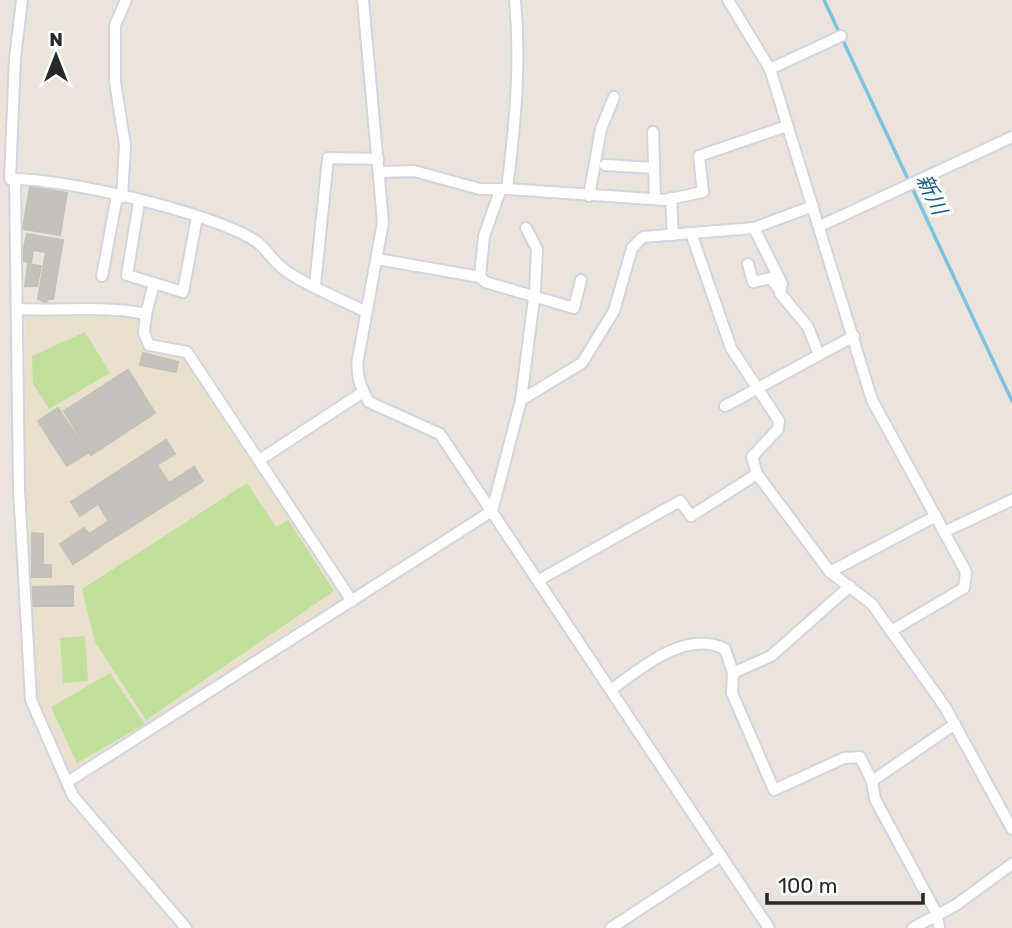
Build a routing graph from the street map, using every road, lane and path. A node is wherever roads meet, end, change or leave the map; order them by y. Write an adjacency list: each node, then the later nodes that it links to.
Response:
1 (22, 0): 16 (street)
2 (126, 0): 18 (street)
3 (363, 0): 12 (street)
4 (514, 0): 17 (street)
5 (728, 0): 7 (street)
6 (841, 36): 7 (street)
7 (770, 69): 9 (street)
8 (614, 97): 19 (street)
9 (787, 126): 20 (street); 23 (street)
10 (653, 132): 14 (street)
11 (1012, 137): 25 (street)
12 (378, 159): 15 (street); 36 (street)
13 (606, 165): 14 (street)
14 (654, 168): 21 (street)
15 (379, 172): 17 (street); 30 (street)
16 (15, 179): 18 (street); 39 (street)
17 (503, 190): 19 (street); 33 (street)
18 (120, 196): 22 (street); 32 (street)
19 (589, 196): 21 (street)
20 (671, 198): 21 (street); 29 (street)
21 (655, 199)
22 (139, 202): 24 (street); 35 (street)
23 (813, 206): 25 (street); 27 (street)
24 (197, 217): 35 (street); 36 (street)
25 (820, 226): 42 (street)
26 (526, 228): 38 (street)
27 (754, 228): 28 (street); 37 (street)
28 (691, 233): 29 (street); 44 (street)
29 (673, 234): 46 (street)
30 (377, 259): 33 (street); 40 (street)
31 (748, 264): 37 (street)
32 (102, 275)
33 (480, 277): 38 (street)
34 (581, 280): 38 (street)
35 (154, 283): 41 (street)
36 (315, 285): 40 (street)
37 (780, 293): 43 (street)
38 (534, 296): 46 (street)
39 (19, 309): 41 (street); 62 (street)
40 (366, 312): 45 (street)
41 (146, 314): 48 (street)
42 (854, 336): 43 (street); 52 (street)
43 (819, 355): 44 (street)
44 (757, 389): 47 (street); 49 (street)
45 (363, 392): 48 (street); 51 (street)
46 (521, 400): 51 (street)
47 (725, 406)
48 (261, 459): 57 (street)
49 (757, 474): 54 (street); 55 (street)
50 (1012, 500): 53 (street)
51 (492, 511): 55 (street); 57 (street)
52 (936, 516): 53 (street); 54 (street)
53 (944, 532): 58 (street)
54 (830, 572): 56 (street)
55 (540, 580): 60 (street)
56 (850, 586): 58 (street); 59 (street)
57 (352, 601): 62 (street)
58 (891, 631): 61 (street)
59 (733, 673): 60 (street); 63 (street)
60 (611, 690): 65 (street)
61 (954, 724): 63 (street); 64 (street)
62 (69, 781): 68 (street)
63 (872, 781): 67 (street)
64 (1012, 829)
65 (721, 856): 69 (street); 70 (street)
66 (1012, 864): 67 (street)
67 (937, 914): 71 (street); 72 (street)
68 (186, 928)
69 (611, 928)
70 (769, 928)
71 (913, 928)
72 (939, 928)

